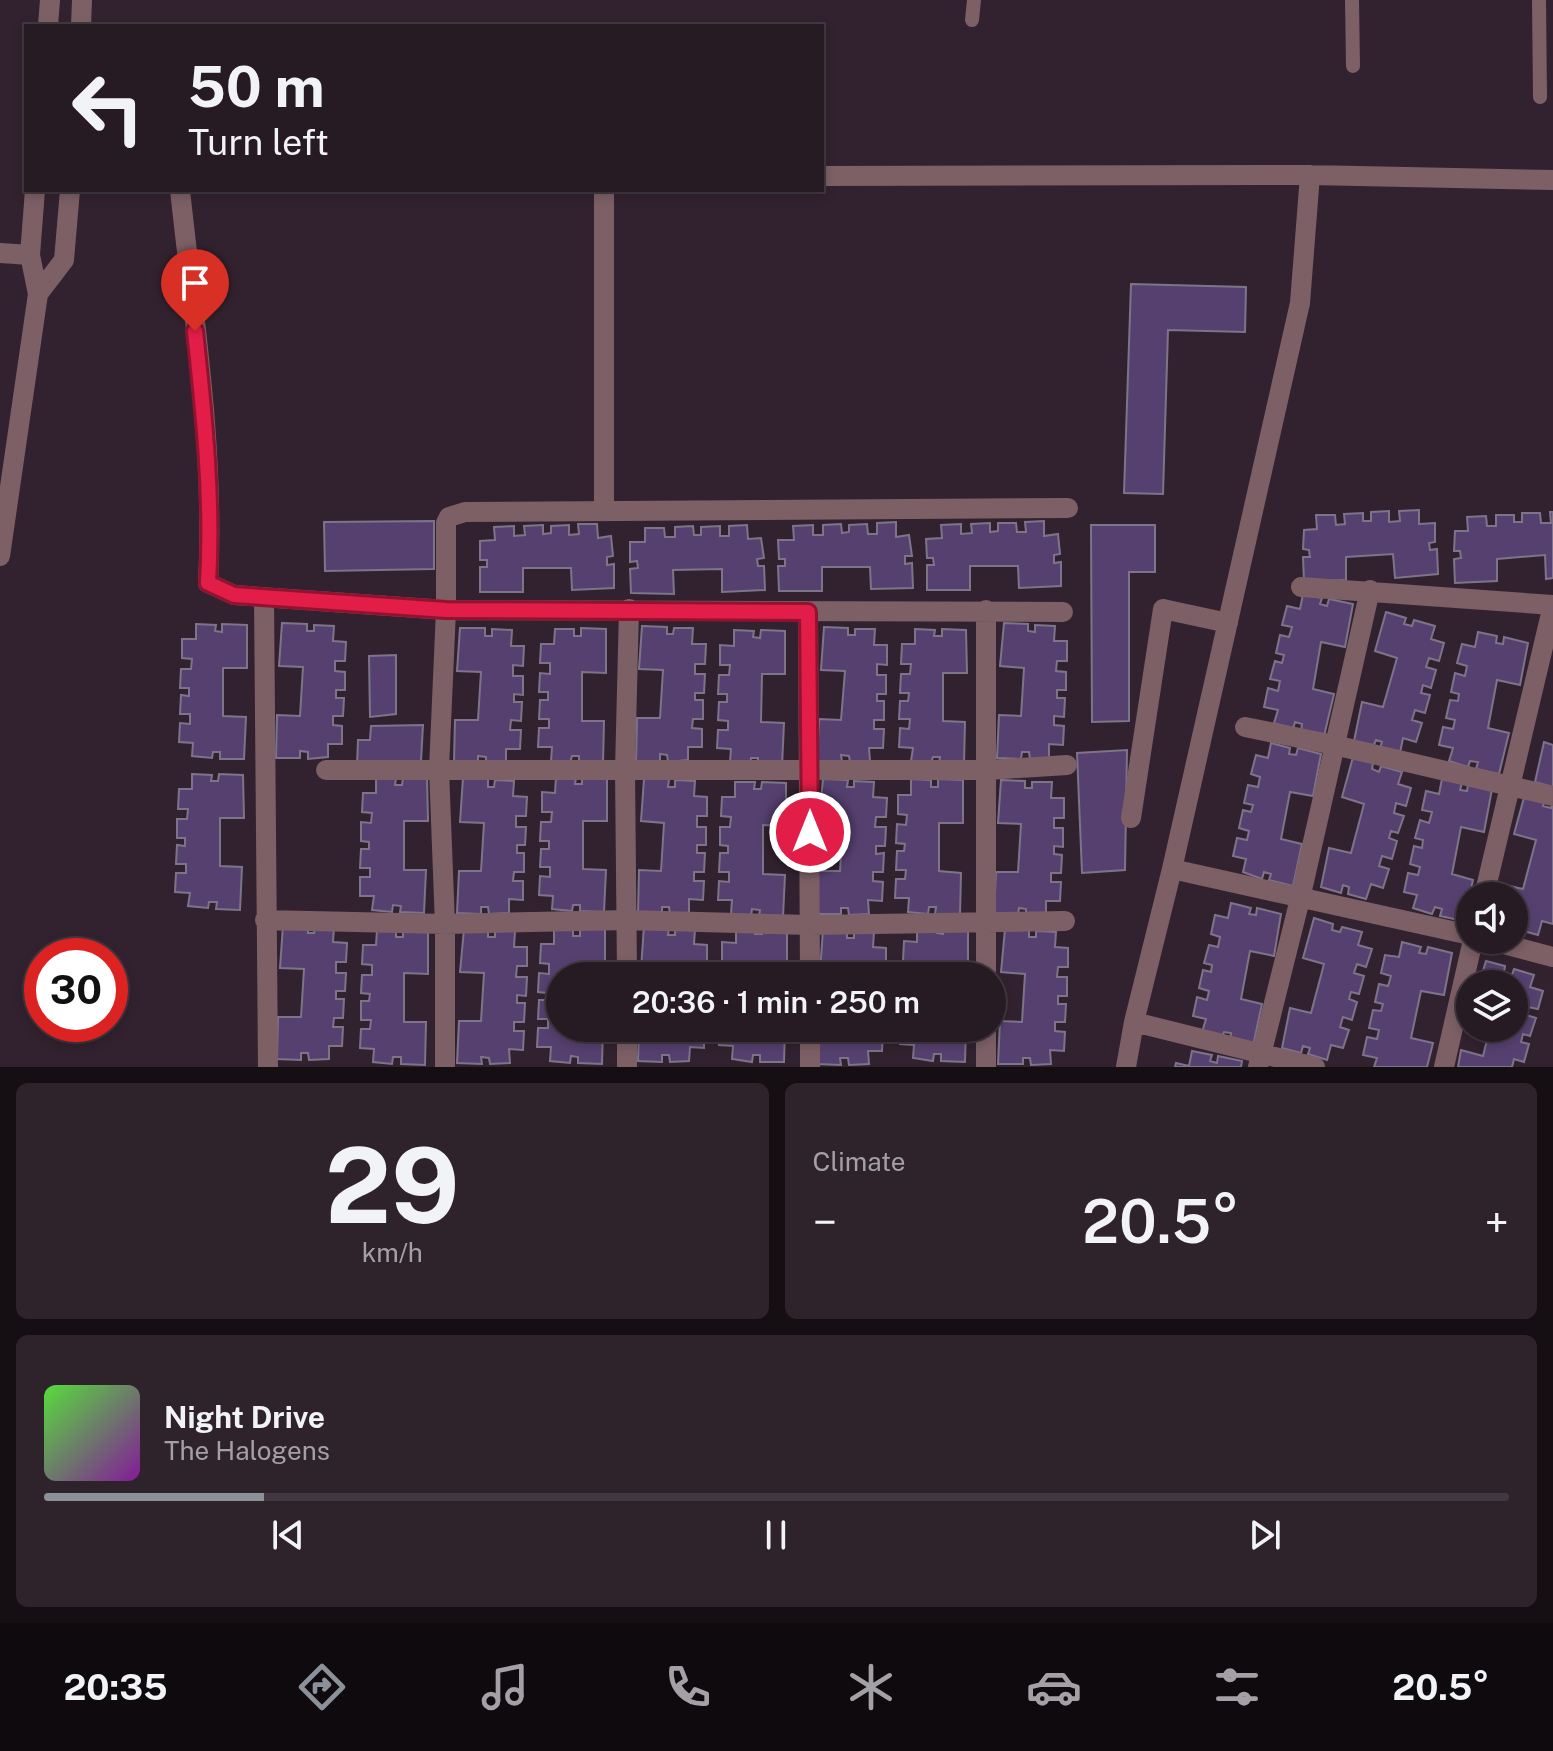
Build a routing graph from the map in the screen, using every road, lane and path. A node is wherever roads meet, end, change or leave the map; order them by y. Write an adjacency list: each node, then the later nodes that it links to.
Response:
1 (50, 0): 7 (street)
2 (82, 0): 8 (street)
3 (974, 0): 6 (lane)
4 (1352, 0): 9 (lane)
5 (1539, 0): 10 (lane)
6 (972, 20)
7 (48, 24)
8 (81, 24)
9 (1353, 66)
10 (1540, 97)
11 (1310, 175): 12 (street); 13 (street); 33 (street)
12 (824, 176)
13 (1553, 180)
14 (35, 192): 19 (street)
15 (70, 192): 20 (street)
16 (180, 192): 26 (street)
17 (604, 192): 22 (street)
18 (0, 253): 19 (street)
19 (30, 255): 20 (street)
20 (38, 294): 23 (street)
21 (1068, 508): 22 (street)
22 (604, 511): 29 (street)
23 (0, 556)
24 (1301, 587): 25 (street)
25 (1370, 590): 27 (street); 35 (street)
26 (264, 597): 29 (street); 48 (street)
27 (1553, 605): 42 (street)
28 (629, 609): 29 (street); 31 (street); 39 (street)
29 (446, 610): 37 (street)
30 (986, 610): 31 (street); 32 (street); 40 (street)
31 (808, 612): 41 (street)
32 (1063, 612)
33 (1228, 623): 44 (street); 45 (street)
34 (1245, 727): 35 (street)
35 (1334, 745): 42 (street); 47 (street)
36 (1067, 765): 40 (street)
37 (439, 769): 38 (street); 39 (street); 52 (street)
38 (326, 770)
39 (625, 770): 41 (street); 49 (street)
40 (988, 770): 41 (street); 51 (street)
41 (811, 771): 53 (street)
42 (1511, 786): 43 (street); 46 (street)
43 (1553, 796)
44 (1131, 818)
45 (1172, 869): 47 (street); 61 (street)
46 (1487, 882)
47 (1300, 899): 54 (street); 65 (street)
48 (265, 920): 52 (street); 66 (street)
49 (627, 920): 52 (street); 53 (street); 58 (street)
50 (1065, 921): 51 (street)
51 (986, 922): 53 (street); 60 (street)
52 (445, 924): 67 (street)
53 (810, 925): 59 (street)
54 (1456, 934)
55 (1528, 950): 57 (street)
56 (1469, 954): 73 (street)
57 (1553, 957)
58 (627, 962)
59 (810, 962)
60 (986, 962)
61 (1134, 1022): 65 (street); 71 (street)
62 (627, 1042): 68 (street)
63 (810, 1042): 69 (street)
64 (986, 1042): 70 (street)
65 (1260, 1061): 72 (street)
66 (268, 1067)
67 (445, 1067)
68 (627, 1067)
69 (810, 1067)
70 (986, 1067)
71 (1126, 1067)
72 (1315, 1067)
73 (1444, 1067)

